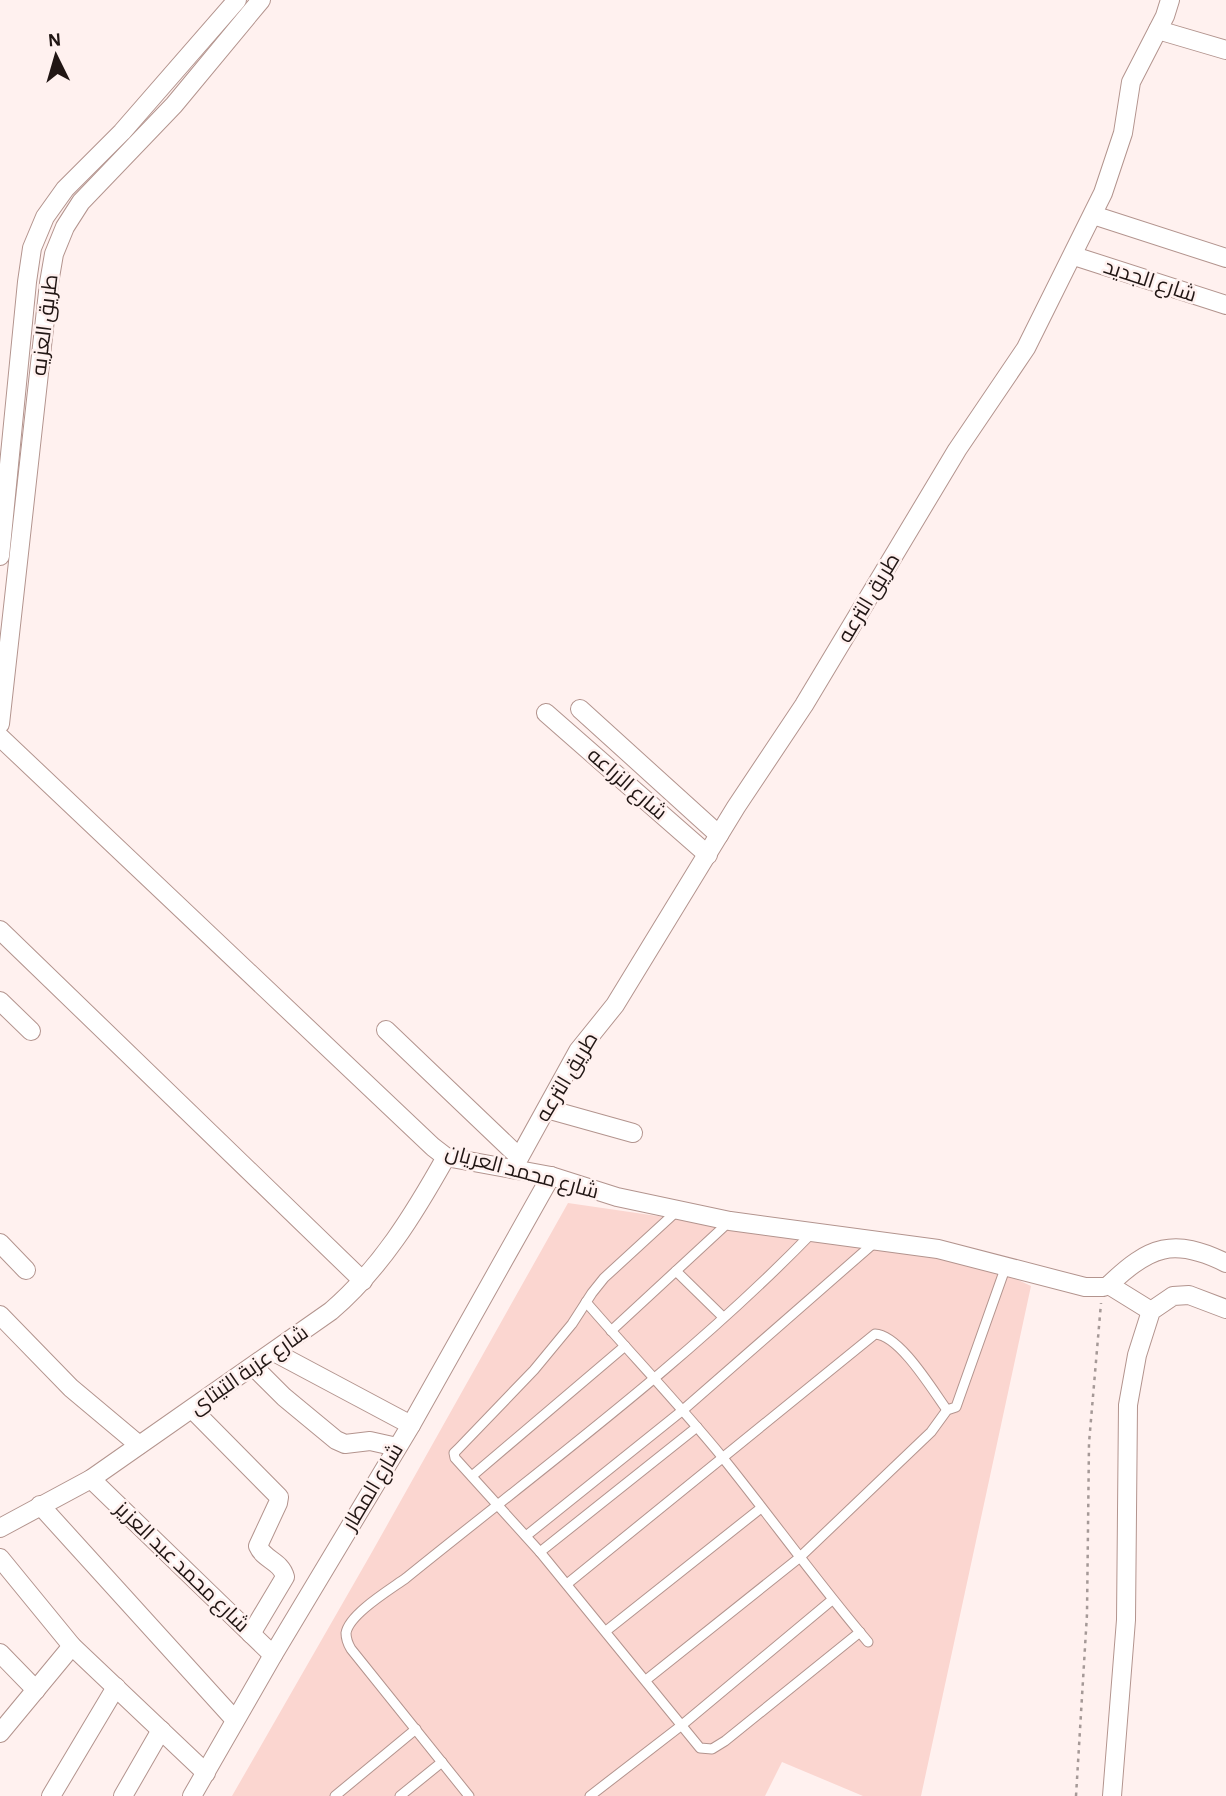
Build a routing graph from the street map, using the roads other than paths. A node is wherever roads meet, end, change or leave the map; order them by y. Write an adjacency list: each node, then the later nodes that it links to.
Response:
1 (237, 0): 10 (street, طريق العزيه)
2 (261, 0): 11 (street, طريق العزيه)
3 (1170, 0): 4 (street, طريق الترعه)
4 (1157, 30): 5 (street); 6 (street, طريق الترعه)
5 (1226, 50)
6 (1093, 215): 7 (street, طريق الترعه); 8 (street)
7 (1074, 256): 9 (street, شارع الجديد); 17 (street, طريق الترعه)
8 (1226, 258)
9 (1226, 305)
10 (1, 536): 11 (street); 12 (street, طريق العزيه)
11 (21, 542): 15 (street, طريق العزيه)
12 (0, 556)
13 (580, 709): 17 (street)
14 (546, 713): 18 (street, شارع الزراعه)
15 (0, 724)
16 (0, 737): 25 (street, شارع محمد العريان)
17 (719, 835): 18 (street, طريق الترعه)
18 (708, 855): 23 (street, طريق الترعه)
19 (0, 930): 37 (street)
20 (0, 1001): 22 (street)
21 (386, 1030): 26 (street)
22 (31, 1031)
23 (547, 1109): 24 (street); 26 (street, طريق الترعه)
24 (633, 1133)
25 (446, 1157): 26 (street, شارع محمد العريان); 37 (street, شارع عزبة التيتاى)
26 (516, 1163): 27 (street, شارع محمد العريان)
27 (551, 1176): 28 (street, شارع محمد العريان); 52 (street, شارع المطار)
28 (679, 1210): 29 (street, شارع محمد العريان); 39 (lane)
29 (730, 1221): 30 (street, شارع محمد العريان); 36 (lane)
30 (812, 1233): 31 (street, شارع محمد العريان); 43 (lane)
31 (878, 1239): 34 (street, شارع محمد العريان); 50 (lane)
32 (0, 1243): 35 (street)
33 (1226, 1263): 38 (street)
34 (1006, 1266): 38 (street, شارع محمد العريان); 51 (lane)
35 (26, 1270)
36 (676, 1271): 43 (lane); 44 (lane)
37 (363, 1281): 46 (street, شارع عزبة التيتاى)
38 (1109, 1287): 40 (street)
39 (586, 1302): 44 (lane); 57 (lane)
40 (1146, 1308): 41 (street); 93 (street)
41 (1226, 1309)
42 (0, 1315): 54 (street)
43 (723, 1317): 48 (lane)
44 (611, 1331): 45 (lane)
45 (625, 1346): 48 (lane); 57 (lane)
46 (275, 1352): 47 (street, شارع عزبة التيتاى); 52 (street)
47 (254, 1367): 49 (street, شارع عزبة التيتاى); 55 (street)
48 (654, 1377): 50 (lane); 59 (lane)
49 (192, 1409): 54 (street, شارع عزبة التيتاى); 71 (street)
50 (683, 1410): 53 (lane); 63 (lane)
51 (947, 1410): 56 (lane); 66 (lane)
52 (411, 1425): 55 (street, شارع المطار)
53 (696, 1427): 56 (lane); 64 (lane)
54 (139, 1445): 58 (street, شارع عزبة التيتاى)
55 (397, 1447): 75 (street, شارع المطار)
56 (723, 1458): 61 (lane); 67 (lane)
57 (472, 1476): 59 (lane)
58 (91, 1479): 60 (street, شارع عزبة التيتاى); 71 (street, شارع محمد عبد العزيز)
59 (498, 1504): 63 (lane); 81 (lane)
60 (40, 1505): 62 (street, شارع عزبة التيتاى); 79 (street)
61 (761, 1508): 66 (lane); 69 (lane)
62 (3, 1522)
63 (526, 1536): 64 (lane)
64 (540, 1552): 67 (lane)
65 (0, 1558): 73 (street)
66 (799, 1558): 68 (lane); 76 (lane)
67 (567, 1584): 69 (lane)
68 (832, 1600): 70 (lane); 80 (lane)
69 (606, 1631): 76 (lane)
70 (860, 1632): 72 (lane); 80 (lane)
71 (251, 1634): 75 (street, شارع محمد عبد العزيز)
72 (869, 1642)
73 (72, 1646): 77 (street); 78 (street)
74 (0, 1653): 78 (street)
75 (273, 1655): 79 (street, شارع المطار)
76 (646, 1680): 80 (lane)
77 (116, 1687): 82 (street); 86 (street)
78 (36, 1690): 83 (street)
79 (235, 1720): 85 (street, شارع المطار)
80 (682, 1725): 92 (lane)
81 (415, 1729): 84 (lane); 89 (lane)
82 (161, 1730): 85 (street); 87 (street)
83 (0, 1733)
84 (442, 1762): 90 (lane); 91 (lane)
85 (206, 1773): 88 (street, شارع المطار)
86 (51, 1796)
87 (123, 1796)
88 (192, 1796)
89 (335, 1796)
90 (400, 1796)
91 (468, 1796)
92 (590, 1796)
93 (1112, 1796)

